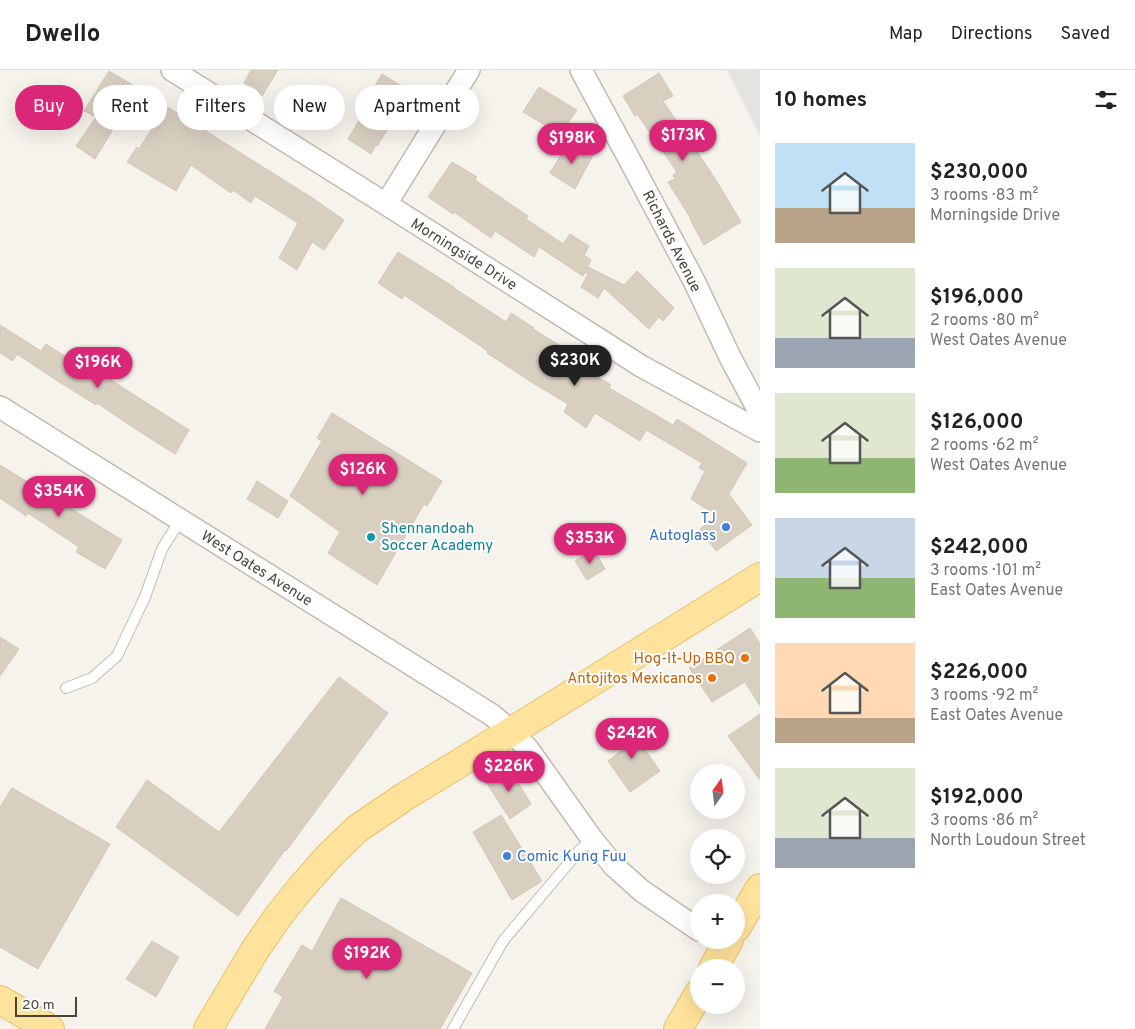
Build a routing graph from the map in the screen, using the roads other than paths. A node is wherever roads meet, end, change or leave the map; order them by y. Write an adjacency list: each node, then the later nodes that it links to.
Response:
1 (172, 70): 4 (street, Morningside Drive)
2 (469, 70): 4 (street)
3 (581, 70): 6 (street, Richards Avenue)
4 (386, 204): 7 (street, Morningside Drive)
5 (0, 407): 8 (street, West Oates Avenue)
6 (760, 413)
7 (760, 432)
8 (180, 520): 10 (lane); 11 (street, West Oates Avenue)
9 (760, 577): 11 (main road)
10 (66, 688)
11 (512, 732): 12 (street, West Oates Avenue); 19 (main road)
12 (592, 839): 15 (street, West Oates Avenue); 20 (lane)
13 (760, 888): 14 (main road)
14 (745, 912)
15 (690, 924)
16 (0, 1000): 18 (main road)
17 (690, 1008): 21 (main road)
18 (50, 1029)
19 (208, 1029)
20 (453, 1029)
21 (678, 1029)

